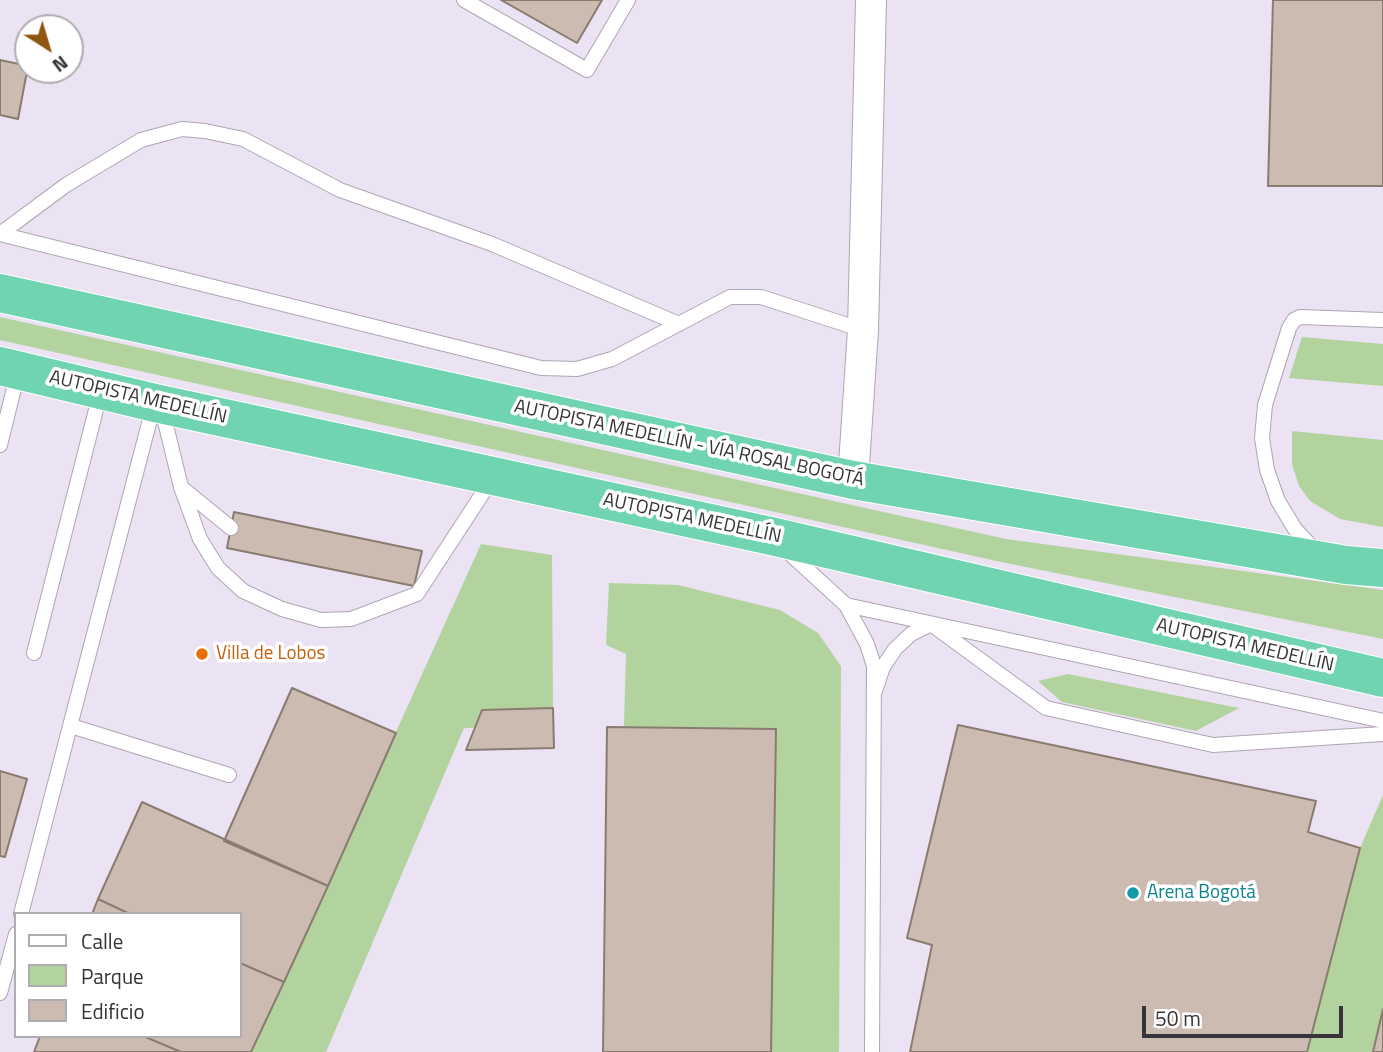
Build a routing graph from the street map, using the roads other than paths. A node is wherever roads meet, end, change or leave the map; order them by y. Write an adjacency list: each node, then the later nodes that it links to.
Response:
1 (464, 0): 2 (lane)
2 (628, 0)
3 (871, 0): 8 (street)
4 (0, 234): 7 (lane); 7 (lane)
5 (0, 293): 14 (highway, AUTOPISTA MEDELLÍN - VÍA ROSAL BOGOTÁ)
6 (1383, 320): 19 (lane)
7 (679, 324): 8 (lane)
8 (863, 330): 14 (street)
9 (9, 368): 10 (highway, AUTOPISTA MEDELLÍN); 12 (lane)
10 (101, 389): 11 (highway, AUTOPISTA MEDELLÍN); 23 (lane)
11 (158, 403): 13 (highway, AUTOPISTA MEDELLÍN); 15 (lane); 27 (lane)
12 (0, 445)
13 (493, 476): 17 (highway, AUTOPISTA MEDELLÍN); 18 (lane)
14 (853, 480): 19 (highway, AUTOPISTA MEDELLÍN - VÍA ROSAL BOGOTÁ)
15 (181, 487): 16 (lane); 18 (lane)
16 (231, 528)
17 (771, 536): 21 (lane); 24 (highway, AUTOPISTA MEDELLÍN)
18 (439, 564): 20 (lane)
19 (1365, 567)
20 (418, 569)
21 (846, 605): 22 (lane); 25 (lane)
22 (931, 624): 25 (lane); 26 (lane); 28 (lane)
23 (34, 653)
24 (1383, 678)
25 (875, 691): 33 (lane)
26 (1383, 721)
27 (71, 726): 29 (lane); 30 (lane)
28 (1383, 734)
29 (229, 775)
30 (22, 912)
31 (14, 941): 32 (lane)
32 (0, 993)
33 (872, 1052)

